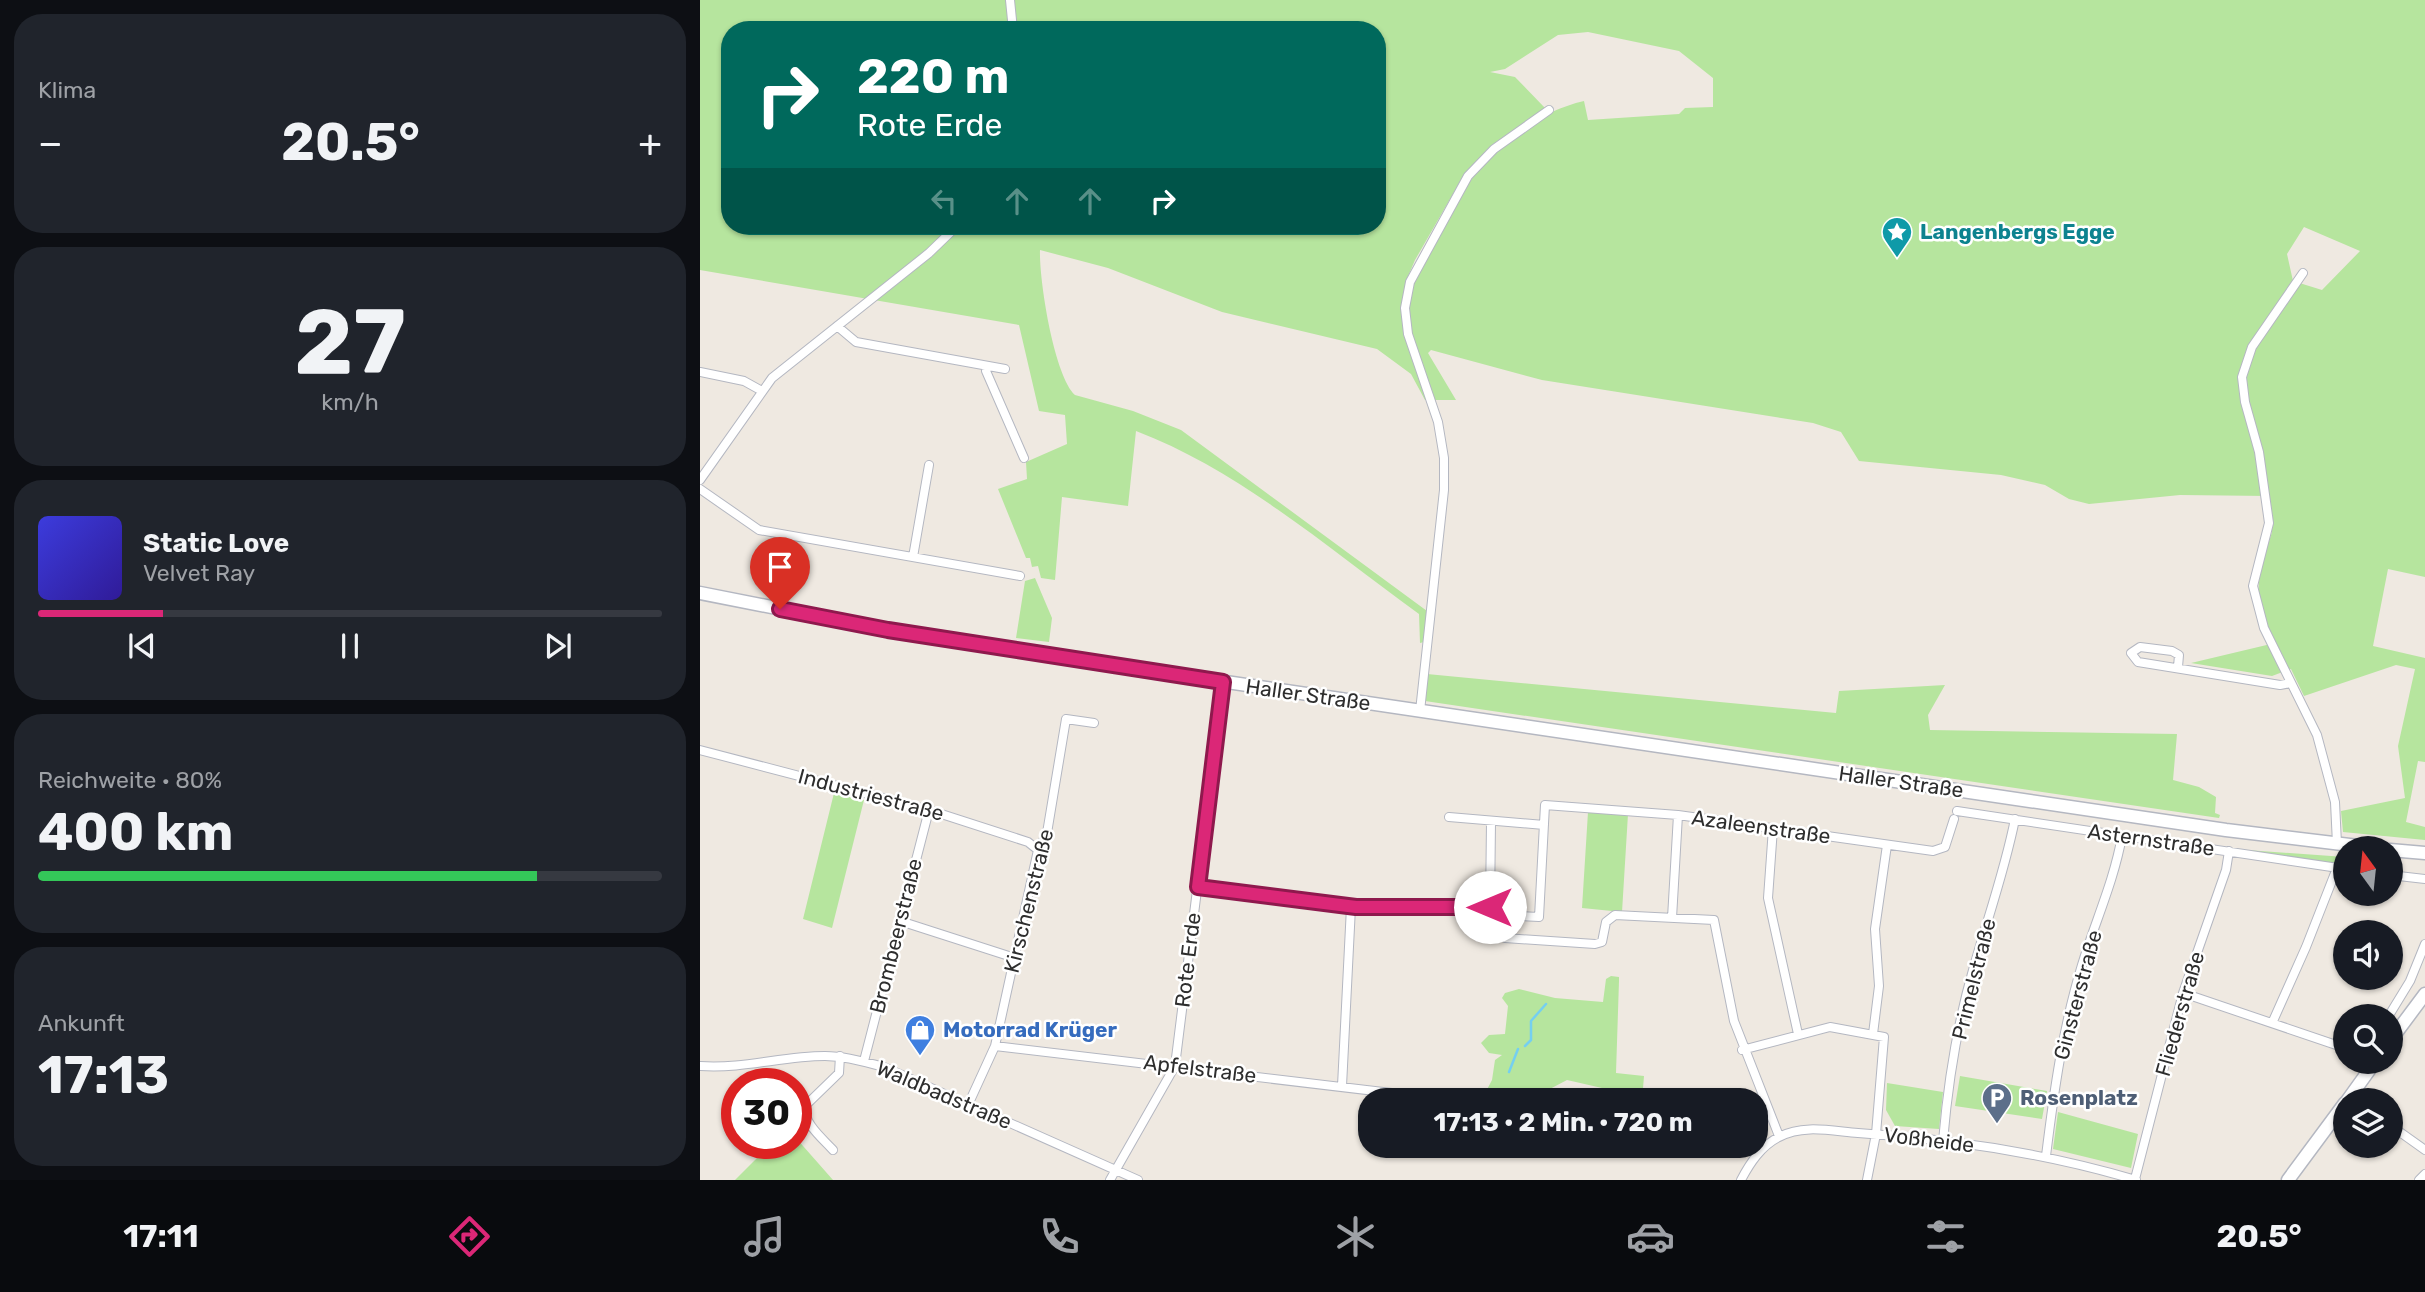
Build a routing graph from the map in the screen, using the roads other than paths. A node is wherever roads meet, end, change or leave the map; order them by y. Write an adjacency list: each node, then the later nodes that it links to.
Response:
1 (1010, 0): 2 (street)
2 (1012, 21)
3 (1549, 110): 21 (street)
4 (948, 235): 6 (street)
5 (2302, 273): 20 (street)
6 (837, 326): 7 (street); 10 (street)
7 (987, 366): 8 (street); 11 (street)
8 (1005, 369)
9 (700, 372): 10 (street)
10 (762, 391): 13 (street)
11 (1024, 458)
12 (929, 465): 15 (street)
13 (700, 480)
14 (700, 489): 15 (street)
15 (913, 556): 16 (street)
16 (1020, 576)
17 (700, 593): 19 (main road, Haller Straße)
18 (2178, 667): 18 (street); 20 (street)
19 (1223, 682): 21 (main road, Haller Straße); 44 (street, Rote Erde)
20 (2291, 683): 33 (street)
21 (1420, 711): 34 (main road, Haller Straße)
22 (1094, 723): 36 (street, Kirschenstraße)
23 (700, 750): 24 (street, Industriestraße)
24 (929, 810): 36 (street, Industriestraße); 49 (street, Brombeerstraße)
25 (1678, 814): 30 (street, Azaleenstraße); 31 (street, Azaleenstraße); 48 (street)
26 (1956, 815): 28 (street, Asternstraße); 35 (street, Azaleenstraße)
27 (1449, 817): 29 (street)
28 (2014, 819): 32 (street, Asternstraße); 73 (street, Primelstraße)
29 (1491, 822): 30 (street); 46 (street)
30 (1544, 825): 47 (street)
31 (1773, 828): 35 (street, Azaleenstraße); 57 (street)
32 (2122, 836): 38 (street, Asternstraße); 76 (street, Ginsterstraße)
33 (2336, 836)
34 (2333, 843)
35 (1887, 845): 58 (street)
36 (1038, 850): 51 (street, Kirschenstraße)
37 (2403, 850): 39 (main road)
38 (2229, 851): 40 (street, Asternstraße); 52 (street, Fliederstraße)
39 (2425, 853)
40 (2333, 867)
41 (2403, 876): 42 (street)
42 (2425, 879)
43 (2333, 886): 55 (street)
44 (1198, 887): 45 (street); 65 (street, Rote Erde)
45 (1351, 907): 46 (street); 66 (street)
46 (1490, 907): 47 (street)
47 (1500, 915): 48 (street)
48 (1672, 918): 61 (street)
49 (900, 921): 51 (street); 63 (street, Brombeerstraße)
50 (2425, 944): 54 (street)
51 (1015, 958): 60 (street, Kirschenstraße)
52 (2183, 993): 55 (street); 83 (street, Fliederstraße)
53 (2425, 994): 56 (main road)
54 (2396, 1004)
55 (2273, 1021): 59 (street)
56 (2403, 1024)
57 (1798, 1034): 58 (street); 61 (street)
58 (1873, 1034): 70 (street)
59 (2333, 1044)
60 (995, 1046): 65 (street, Apfelstraße); 68 (street, Kirschenstraße)
61 (1742, 1050): 72 (street)
62 (840, 1056): 63 (street, Waldbadstraße); 64 (street, Waldbadstraße); 74 (street)
63 (864, 1061): 68 (street, Waldbadstraße)
64 (700, 1066)
65 (1175, 1066): 66 (street, Apfelstraße); 77 (street, Rote Erde)
66 (1342, 1086): 67 (street, Apfelstraße)
67 (1358, 1089)
68 (968, 1105): 77 (street, Waldbadstraße)
69 (2333, 1122): 84 (main road)
70 (1876, 1134): 72 (street, Voßheide); 73 (street, Voßheide); 82 (street)
71 (2403, 1134): 75 (street)
72 (1779, 1136): 81 (street)
73 (1944, 1141): 76 (street, Voßheide)
74 (834, 1150)
75 (2425, 1150)
76 (2046, 1156): 83 (street, Voßheide)
77 (1116, 1170): 79 (street, Rote Erde); 80 (street, Waldbadstraße)
78 (2425, 1174): 85 (street)
79 (1110, 1180)
80 (1138, 1180)
81 (1741, 1180)
82 (1867, 1180)
83 (2135, 1180)
84 (2288, 1180)
85 (2418, 1180)

